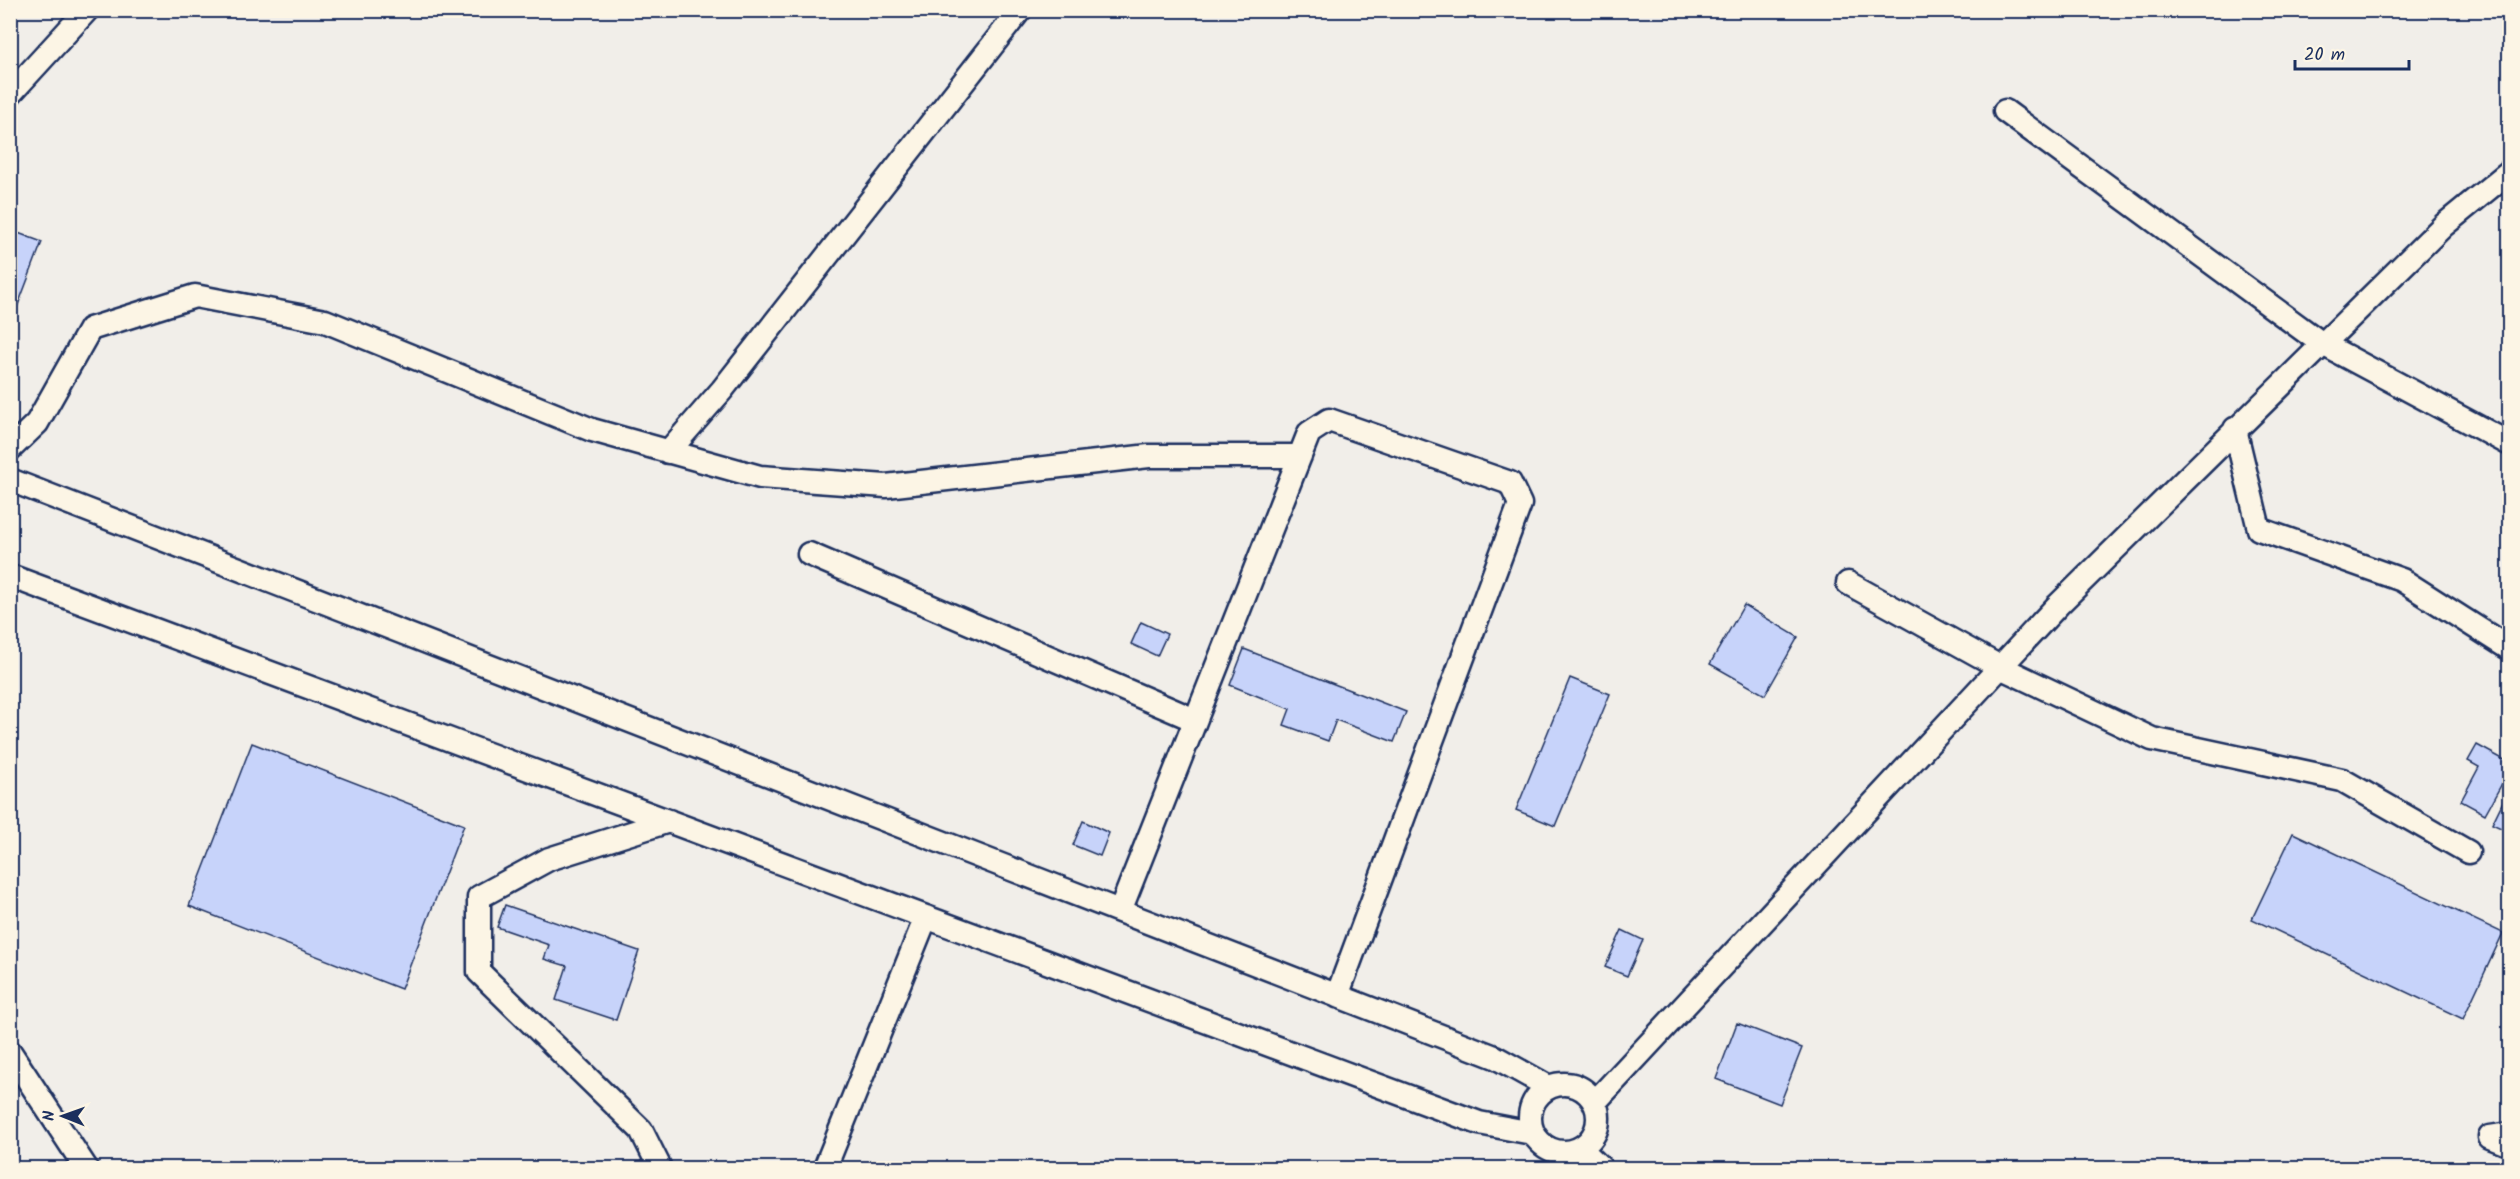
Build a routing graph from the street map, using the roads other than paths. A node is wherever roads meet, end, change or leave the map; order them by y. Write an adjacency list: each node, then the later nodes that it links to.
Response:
1 (87, 10): 3 (lane)
2 (1020, 10): 10 (lane)
3 (10, 94)
4 (2005, 111): 6 (lane)
5 (2510, 171): 6 (lane)
6 (2321, 343): 7 (lane); 8 (lane)
7 (2235, 429): 16 (lane); 17 (lane)
8 (2510, 444)
9 (10, 449): 10 (lane)
10 (668, 452): 11 (lane)
11 (1300, 456): 18 (lane); 23 (lane)
12 (10, 480): 21 (lane)
13 (809, 554): 18 (lane)
14 (10, 576): 19 (lane)
15 (1848, 583): 17 (lane)
16 (2510, 648)
17 (2000, 667): 20 (lane); 26 (lane)
18 (1195, 720): 21 (lane)
19 (669, 821): 22 (lane); 32 (lane)
20 (2468, 852)
21 (1120, 911): 23 (lane)
22 (927, 917): 27 (lane); 33 (lane)
23 (1337, 996): 25 (lane)
24 (10, 1052): 31 (lane)
25 (1549, 1087): 26 (lane); 27 (lane)
26 (1595, 1102): 30 (lane)
27 (1532, 1133): 30 (lane)
28 (2510, 1134): 29 (lane)
29 (2510, 1145)
30 (1581, 1149): 34 (lane)
31 (86, 1168)
32 (660, 1168)
33 (825, 1168)
34 (1601, 1168)

